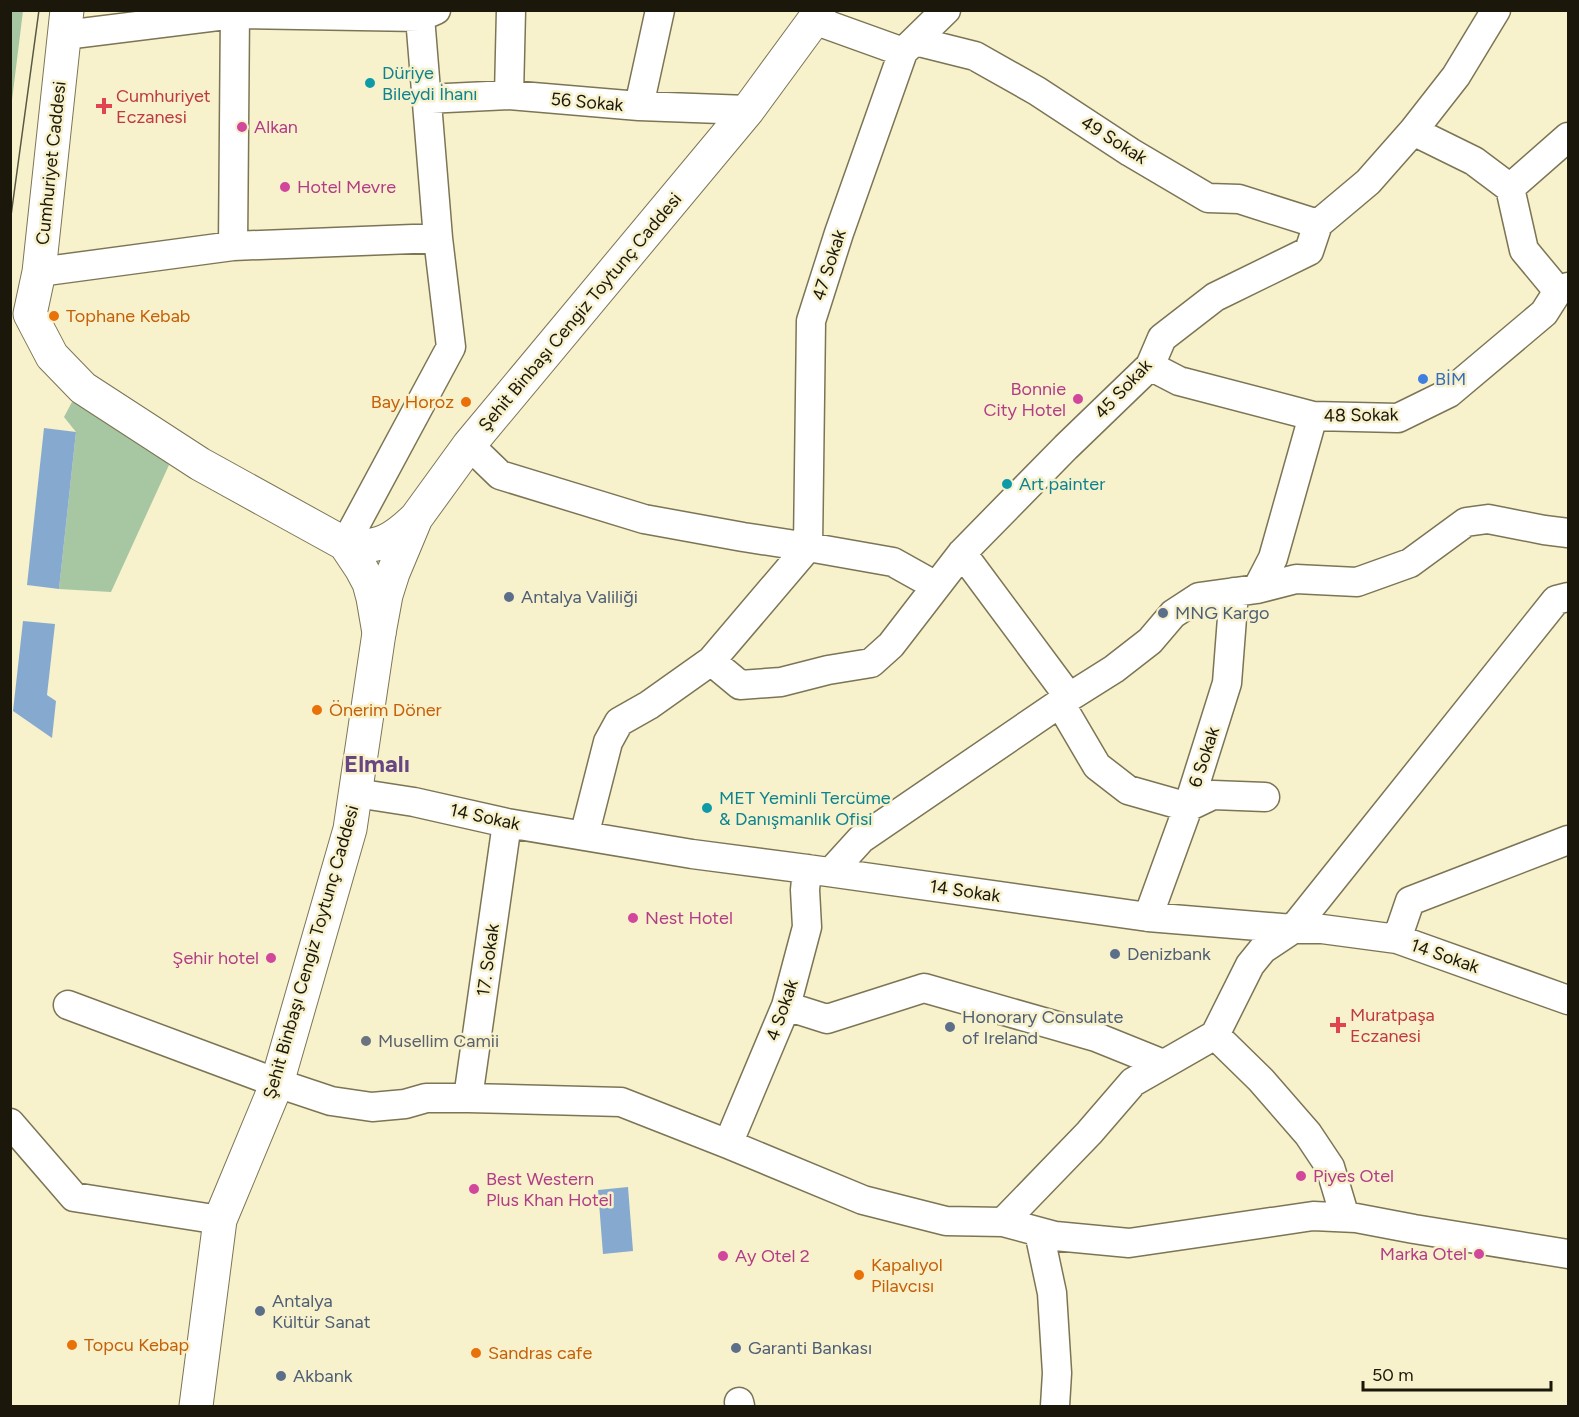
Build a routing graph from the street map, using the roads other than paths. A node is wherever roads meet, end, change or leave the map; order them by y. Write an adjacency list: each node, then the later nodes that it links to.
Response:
1 (511, 10): 10 (street)
2 (660, 10): 12 (street)
3 (946, 10): 9 (street, 47 Sokak)
4 (1496, 10): 14 (street, 45 Sokak)
5 (234, 12): 6 (street); 8 (street); 19 (street)
6 (428, 14): 11 (street)
7 (816, 15): 9 (street, 49 Sokak); 13 (main road, Şehit Binbaşı Cengiz Toytunç Caddesi)
8 (66, 22): 20 (main road, Cumhuriyet Caddesi)
9 (909, 47): 17 (street, 49 Sokak); 29 (street, 47 Sokak)
10 (509, 95): 11 (street, 56 Sokak); 12 (street, 56 Sokak)
11 (426, 99): 18 (street)
12 (639, 106): 13 (street, 56 Sokak)
13 (748, 110): 25 (main road, Şehit Binbaşı Cengiz Toytunç Caddesi)
14 (1413, 131): 16 (street); 17 (street, 45 Sokak)
15 (1569, 137): 16 (street)
16 (1510, 188): 21 (street)
17 (1318, 224): 23 (street, 45 Sokak)
18 (438, 238): 19 (street); 28 (street)
19 (232, 246): 20 (street)
20 (39, 272): 22 (main road, Cumhuriyet Caddesi)
21 (1563, 289): 24 (street, 48 Sokak)
22 (30, 314): 28 (main road, Şehit Binbaşı Cengiz Toytunç Caddesi)
23 (1150, 366): 24 (street, 48 Sokak); 30 (street, 45 Sokak)
24 (1313, 416): 32 (street)
25 (470, 445): 26 (main road, Şehit Binbaşı Cengiz Toytunç Caddesi); 29 (street)
26 (416, 518): 28 (main road); 34 (main road, Şehit Binbaşı Cengiz Toytunç Caddesi)
27 (1569, 533): 32 (street)
28 (345, 544): 34 (main road, Şehit Binbaşı Cengiz Toytunç Caddesi)
29 (808, 547): 31 (street); 35 (street)
30 (962, 553): 31 (street, 45 Sokak); 36 (street)
31 (936, 586): 35 (street, 45 Sokak)
32 (1245, 590): 36 (street); 39 (street, 6 Sokak)
33 (1569, 597): 45 (street)
34 (379, 633): 37 (main road, Şehit Binbaşı Cengiz Toytunç Caddesi)
35 (711, 661): 41 (street)
36 (1064, 700): 39 (street); 43 (street)
37 (356, 793): 40 (street, 14 Sokak); 52 (main road, Şehit Binbaşı Cengiz Toytunç Caddesi)
38 (1265, 797): 39 (street)
39 (1188, 807): 44 (street, 6 Sokak)
40 (507, 823): 41 (street, 14 Sokak); 53 (street, 17. Sokak)
41 (584, 836): 43 (street, 14 Sokak)
42 (1569, 840): 46 (street)
43 (819, 871): 44 (street, 14 Sokak); 49 (street, 4 Sokak)
44 (1148, 917): 45 (street, 14 Sokak)
45 (1293, 929): 46 (street, 14 Sokak); 50 (street)
46 (1396, 939): 47 (street, 14 Sokak)
47 (1569, 1000)
48 (68, 1005): 52 (street)
49 (786, 1006): 51 (street); 55 (street, 4 Sokak)
50 (1215, 1035): 51 (street); 56 (street)
51 (1163, 1064): 58 (street)
52 (277, 1083): 53 (street); 57 (main road, Şehit Binbaşı Cengiz Toytunç Caddesi)
53 (468, 1098): 55 (street)
54 (10, 1123): 57 (street)
55 (728, 1144): 58 (street)
56 (1345, 1217): 59 (street); 60 (street)
57 (220, 1220): 61 (main road, Şehit Binbaşı Cengiz Toytunç Caddesi)
58 (1003, 1222): 59 (street)
59 (1039, 1232): 62 (street)
60 (1569, 1254)
61 (196, 1407)
62 (1055, 1407)

